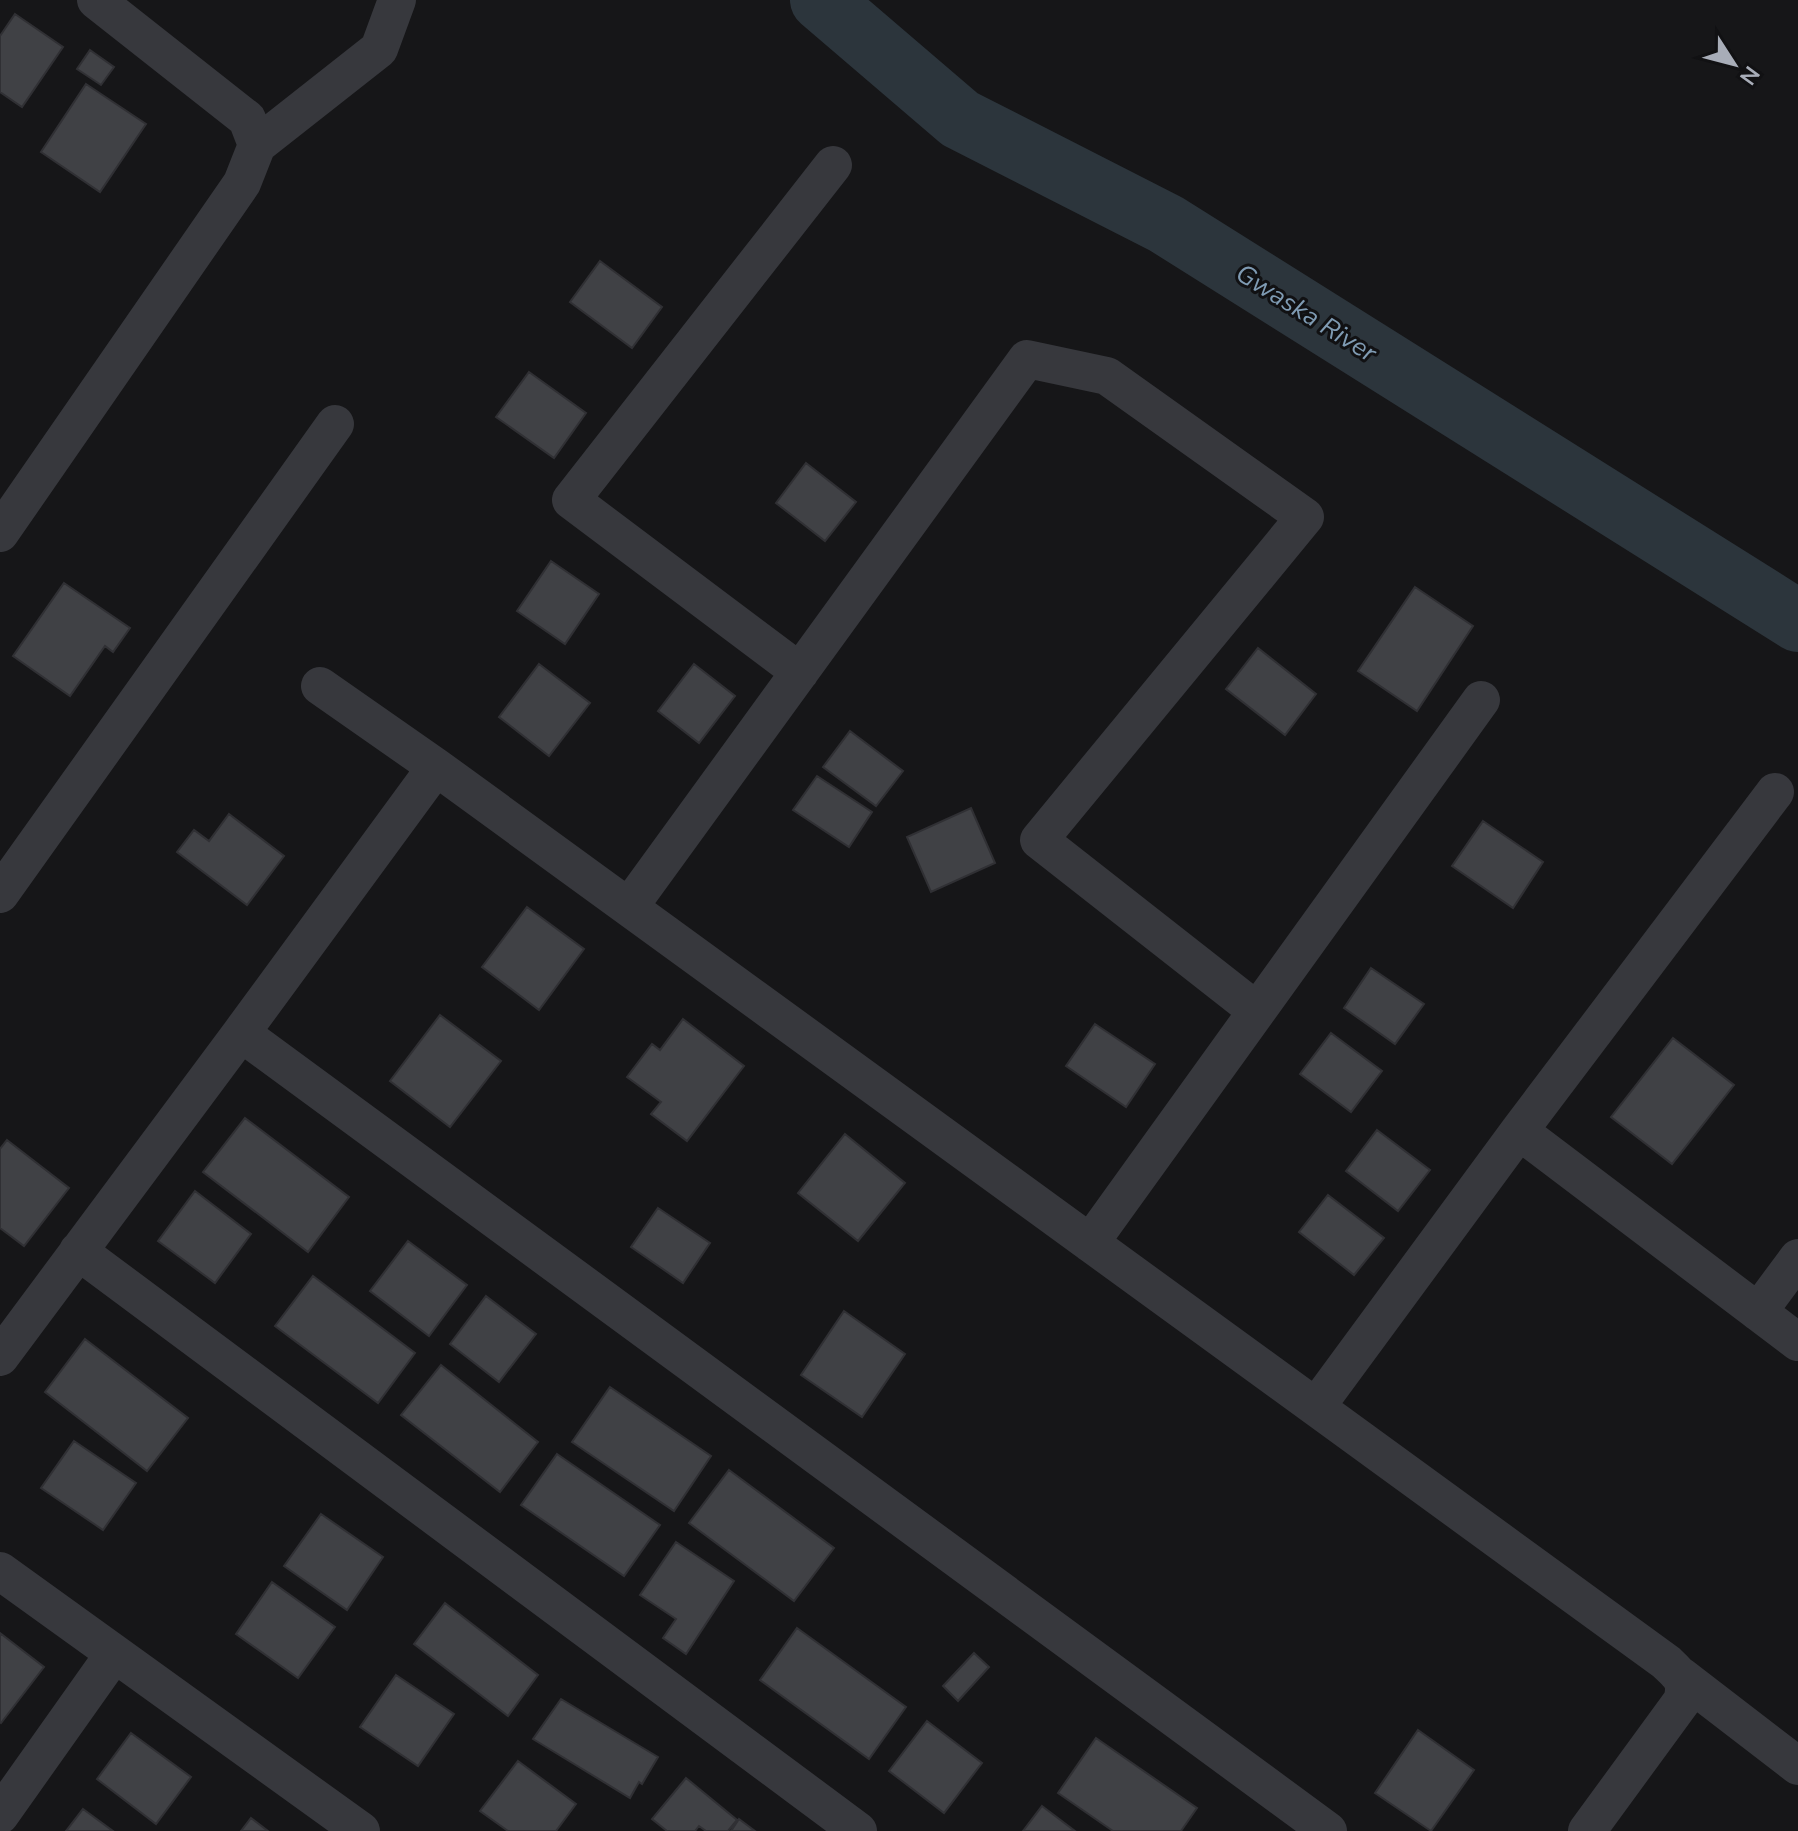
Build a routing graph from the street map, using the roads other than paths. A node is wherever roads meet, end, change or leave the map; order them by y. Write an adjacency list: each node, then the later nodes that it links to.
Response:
1 (96, 0): 3 (street)
2 (397, 0): 3 (street)
3 (257, 145): 6 (street)
4 (833, 165): 7 (street)
5 (335, 424): 12 (street)
6 (0, 533)
7 (800, 672): 13 (street); 14 (street)
8 (320, 686): 10 (street)
9 (1481, 700): 14 (street)
10 (436, 767): 13 (street); 15 (street)
11 (1775, 792): 16 (street)
12 (0, 894)
13 (629, 907): 17 (street)
14 (1257, 1011): 17 (street)
15 (241, 1033): 18 (street); 31 (street)
16 (1519, 1131): 20 (street); 23 (street)
17 (1090, 1243): 23 (street)
18 (78, 1251): 22 (street); 30 (street)
19 (1798, 1258): 20 (street)
20 (1758, 1312): 21 (street)
21 (1798, 1342)
22 (0, 1357)
23 (1316, 1407): 26 (street)
24 (0, 1571): 25 (street)
25 (114, 1654): 28 (street); 29 (street)
26 (1681, 1676): 27 (street); 32 (street)
27 (1798, 1766)
28 (0, 1815)
29 (361, 1831)
30 (858, 1831)
31 (1328, 1831)
32 (1587, 1831)

